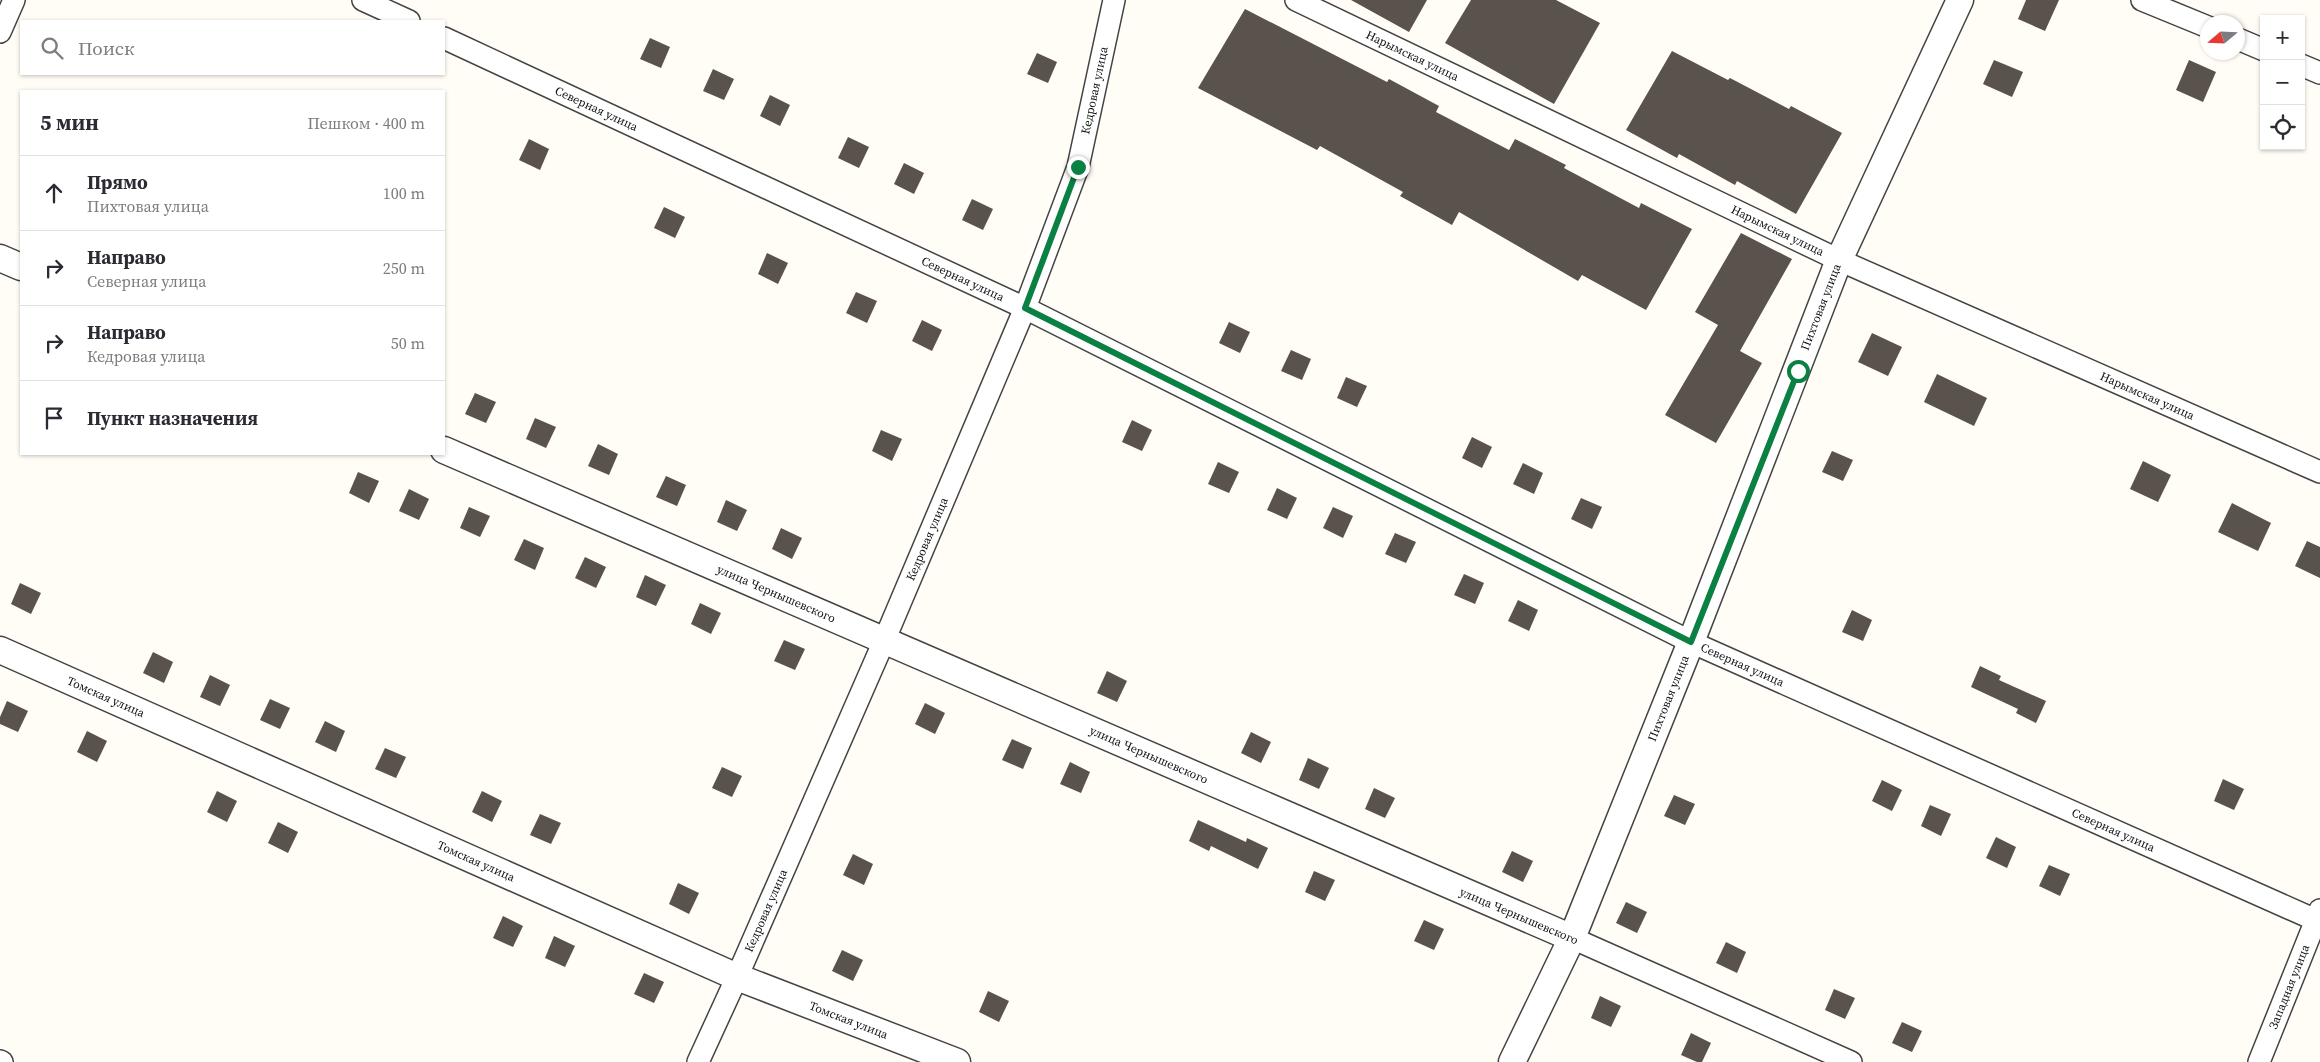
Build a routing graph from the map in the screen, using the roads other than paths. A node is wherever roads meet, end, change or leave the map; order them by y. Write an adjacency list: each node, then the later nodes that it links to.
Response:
1 (14, 0): 9 (street)
2 (363, 0): 7 (street)
3 (1114, 0): 18 (street, Кедровая улица)
4 (1296, 0): 16 (street, Нарымская улица)
5 (1960, 0): 16 (street, Пихтовая улица)
6 (2142, 0): 8 (street)
7 (407, 20)
8 (2200, 24)
9 (0, 32)
10 (445, 38): 18 (street, Северная улица)
11 (2245, 42): 12 (street)
12 (2260, 48)
13 (2305, 67): 14 (street)
14 (2320, 73)
15 (0, 258): 17 (street)
16 (1839, 260): 20 (street, Нарымская улица); 22 (street, Пихтовая улица)
17 (20, 267)
18 (1025, 308): 21 (street, Кедровая улица); 22 (street, Северная улица)
19 (445, 450): 21 (street, улица Чернышевского)
20 (2320, 472)
21 (884, 641): 25 (street, улица Чернышевского); 26 (street, Кедровая улица)
22 (1691, 642): 24 (street, Северная улица); 25 (street, Пихтовая улица)
23 (0, 650): 26 (street, Томская улица)
24 (2318, 918): 31 (street, Западная улица)
25 (1572, 938): 29 (street, Пихтовая улица); 30 (street, улица Чернышевского)
26 (738, 977): 27 (street, Кедровая улица); 28 (street, Томская улица)
27 (698, 1062)
28 (957, 1062)
29 (1512, 1062)
30 (1851, 1062)
31 (2259, 1062)

